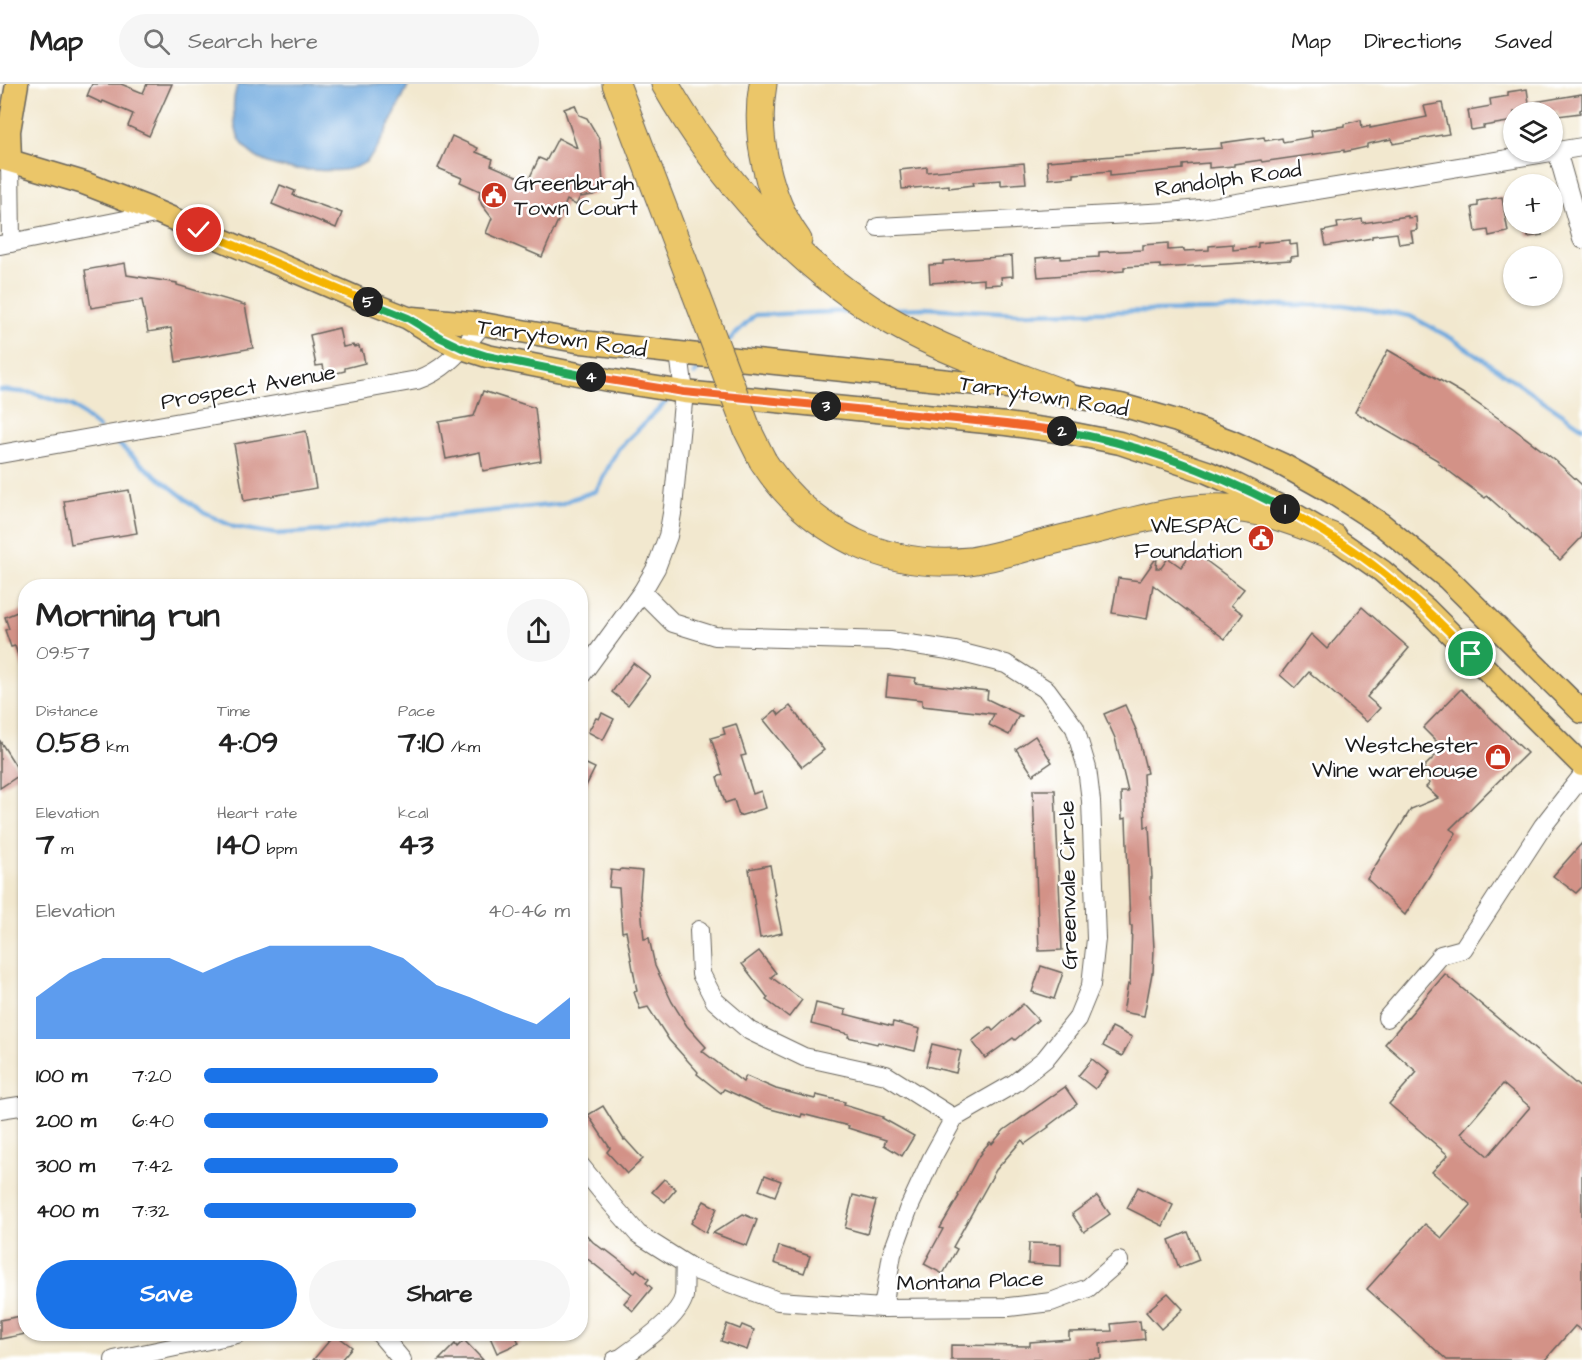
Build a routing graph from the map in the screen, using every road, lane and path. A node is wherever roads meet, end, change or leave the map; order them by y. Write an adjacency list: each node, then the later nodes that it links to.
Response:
1 (17, 84): 7 (main road)
2 (616, 84): 22 (highway, bridge)
3 (665, 84): 14 (highway)
4 (763, 84): 14 (highway)
5 (1582, 147): 6 (street, Randolph Road)
6 (1563, 150)
7 (5, 159): 10 (main road, Tarrytown Road); 13 (street)
8 (1503, 160): 11 (street, Randolph Road)
9 (1560, 162): 12 (street)
10 (160, 213): 13 (street); 15 (main road, Tarrytown Road)
11 (878, 227)
12 (1582, 240)
13 (6, 244)
14 (858, 300): 20 (highway)
15 (408, 318): 16 (main road, Tarrytown Road); 17 (main road, Tarrytown Road)
16 (483, 324): 17 (street, Prospect Avenue); 18 (main road, Tarrytown Road)
17 (462, 348): 19 (main road, Tarrytown Road); 21 (street, Prospect Avenue)
18 (679, 353): 19 (street); 20 (main road, Tarrytown Road)
19 (684, 392): 22 (main road, Tarrytown Road); 23 (street)
20 (1065, 394): 25 (main road, Tarrytown Road)
21 (0, 454)
22 (1333, 537): 26 (main road, Tarrytown Road)
23 (642, 592): 24 (street); 32 (street, Greenvale Circle)
24 (588, 666)
25 (1582, 712)
26 (1582, 765)
27 (1582, 776): 29 (street)
28 (699, 930): 32 (street)
29 (1387, 1018)
30 (18, 1106): 31 (street)
31 (0, 1109)
32 (954, 1118): 36 (street)
33 (588, 1175): 35 (street)
34 (1119, 1262): 36 (street, Montana Place)
35 (684, 1264): 36 (street); 41 (street)
36 (883, 1308)
37 (204, 1341): 39 (street)
38 (386, 1341): 40 (street)
39 (114, 1360)
40 (402, 1360)
41 (615, 1360)

